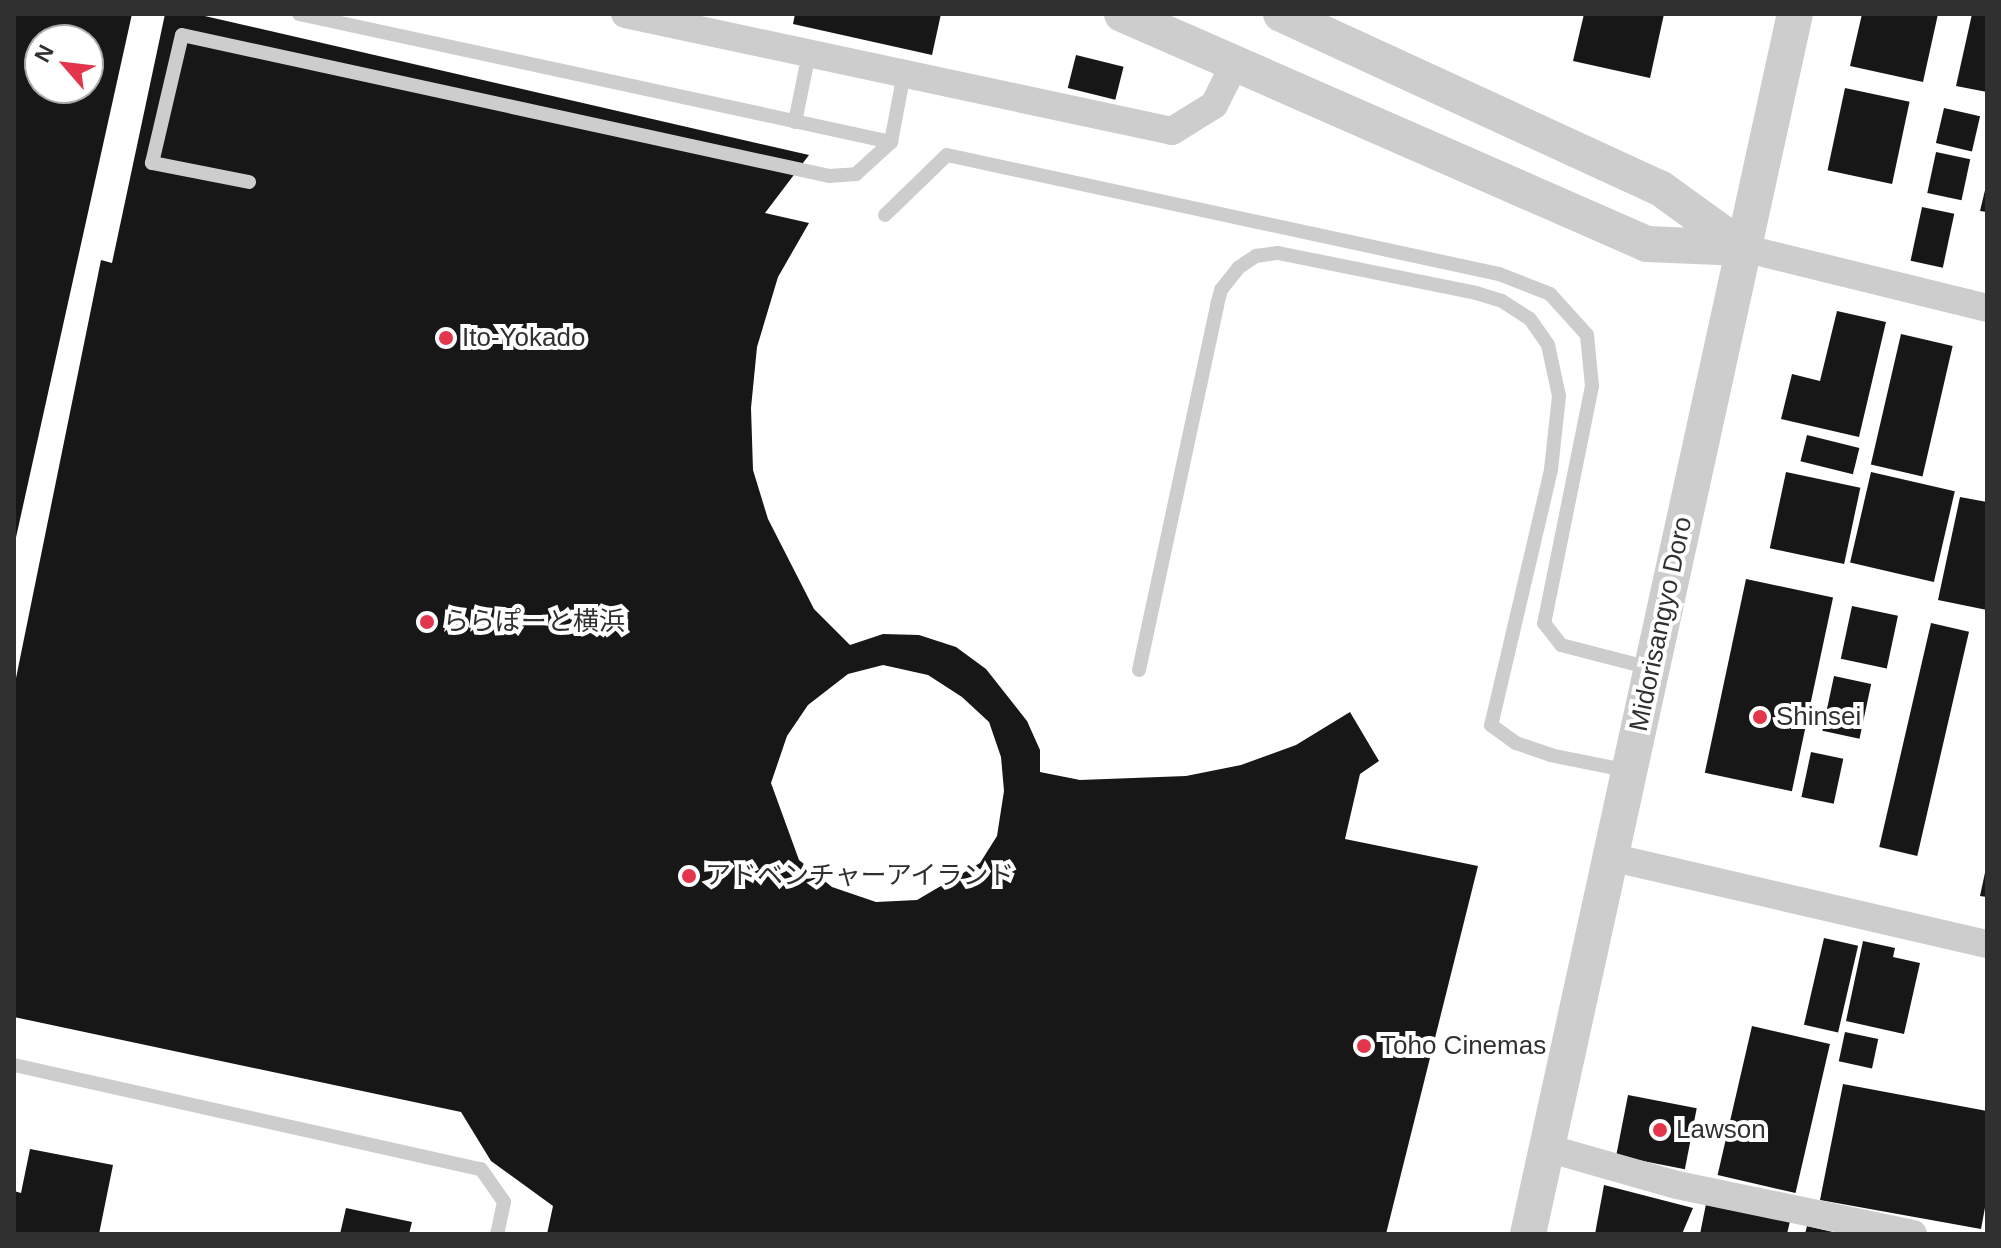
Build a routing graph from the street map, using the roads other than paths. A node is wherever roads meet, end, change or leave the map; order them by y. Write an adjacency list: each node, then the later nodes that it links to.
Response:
1 (299, 14): 9 (lane)
2 (625, 14): 6 (street)
3 (1122, 14): 7 (street)
4 (1281, 14): 13 (street)
5 (1795, 14): 13 (street, Midorisangyo Doro)
6 (809, 53): 8 (street); 9 (lane)
7 (1233, 67): 8 (street); 13 (street)
8 (904, 73): 10 (lane)
9 (795, 122): 10 (lane)
10 (891, 142): 11 (lane)
11 (249, 182)
12 (885, 215): 15 (lane)
13 (1743, 248): 14 (street); 15 (street, Midorisangyo Doro)
14 (1987, 308)
15 (1651, 669): 17 (street, Midorisangyo Doro)
16 (1139, 670): 17 (lane)
17 (1629, 772): 18 (street, Midorisangyo Doro)
18 (1610, 857): 19 (street); 21 (street, Midorisangyo Doro)
19 (1987, 944)
20 (14, 1065): 22 (lane)
21 (1547, 1148): 23 (street, Midorisangyo Doro); 24 (street)
22 (497, 1234)
23 (1528, 1234)
24 (1913, 1234)

